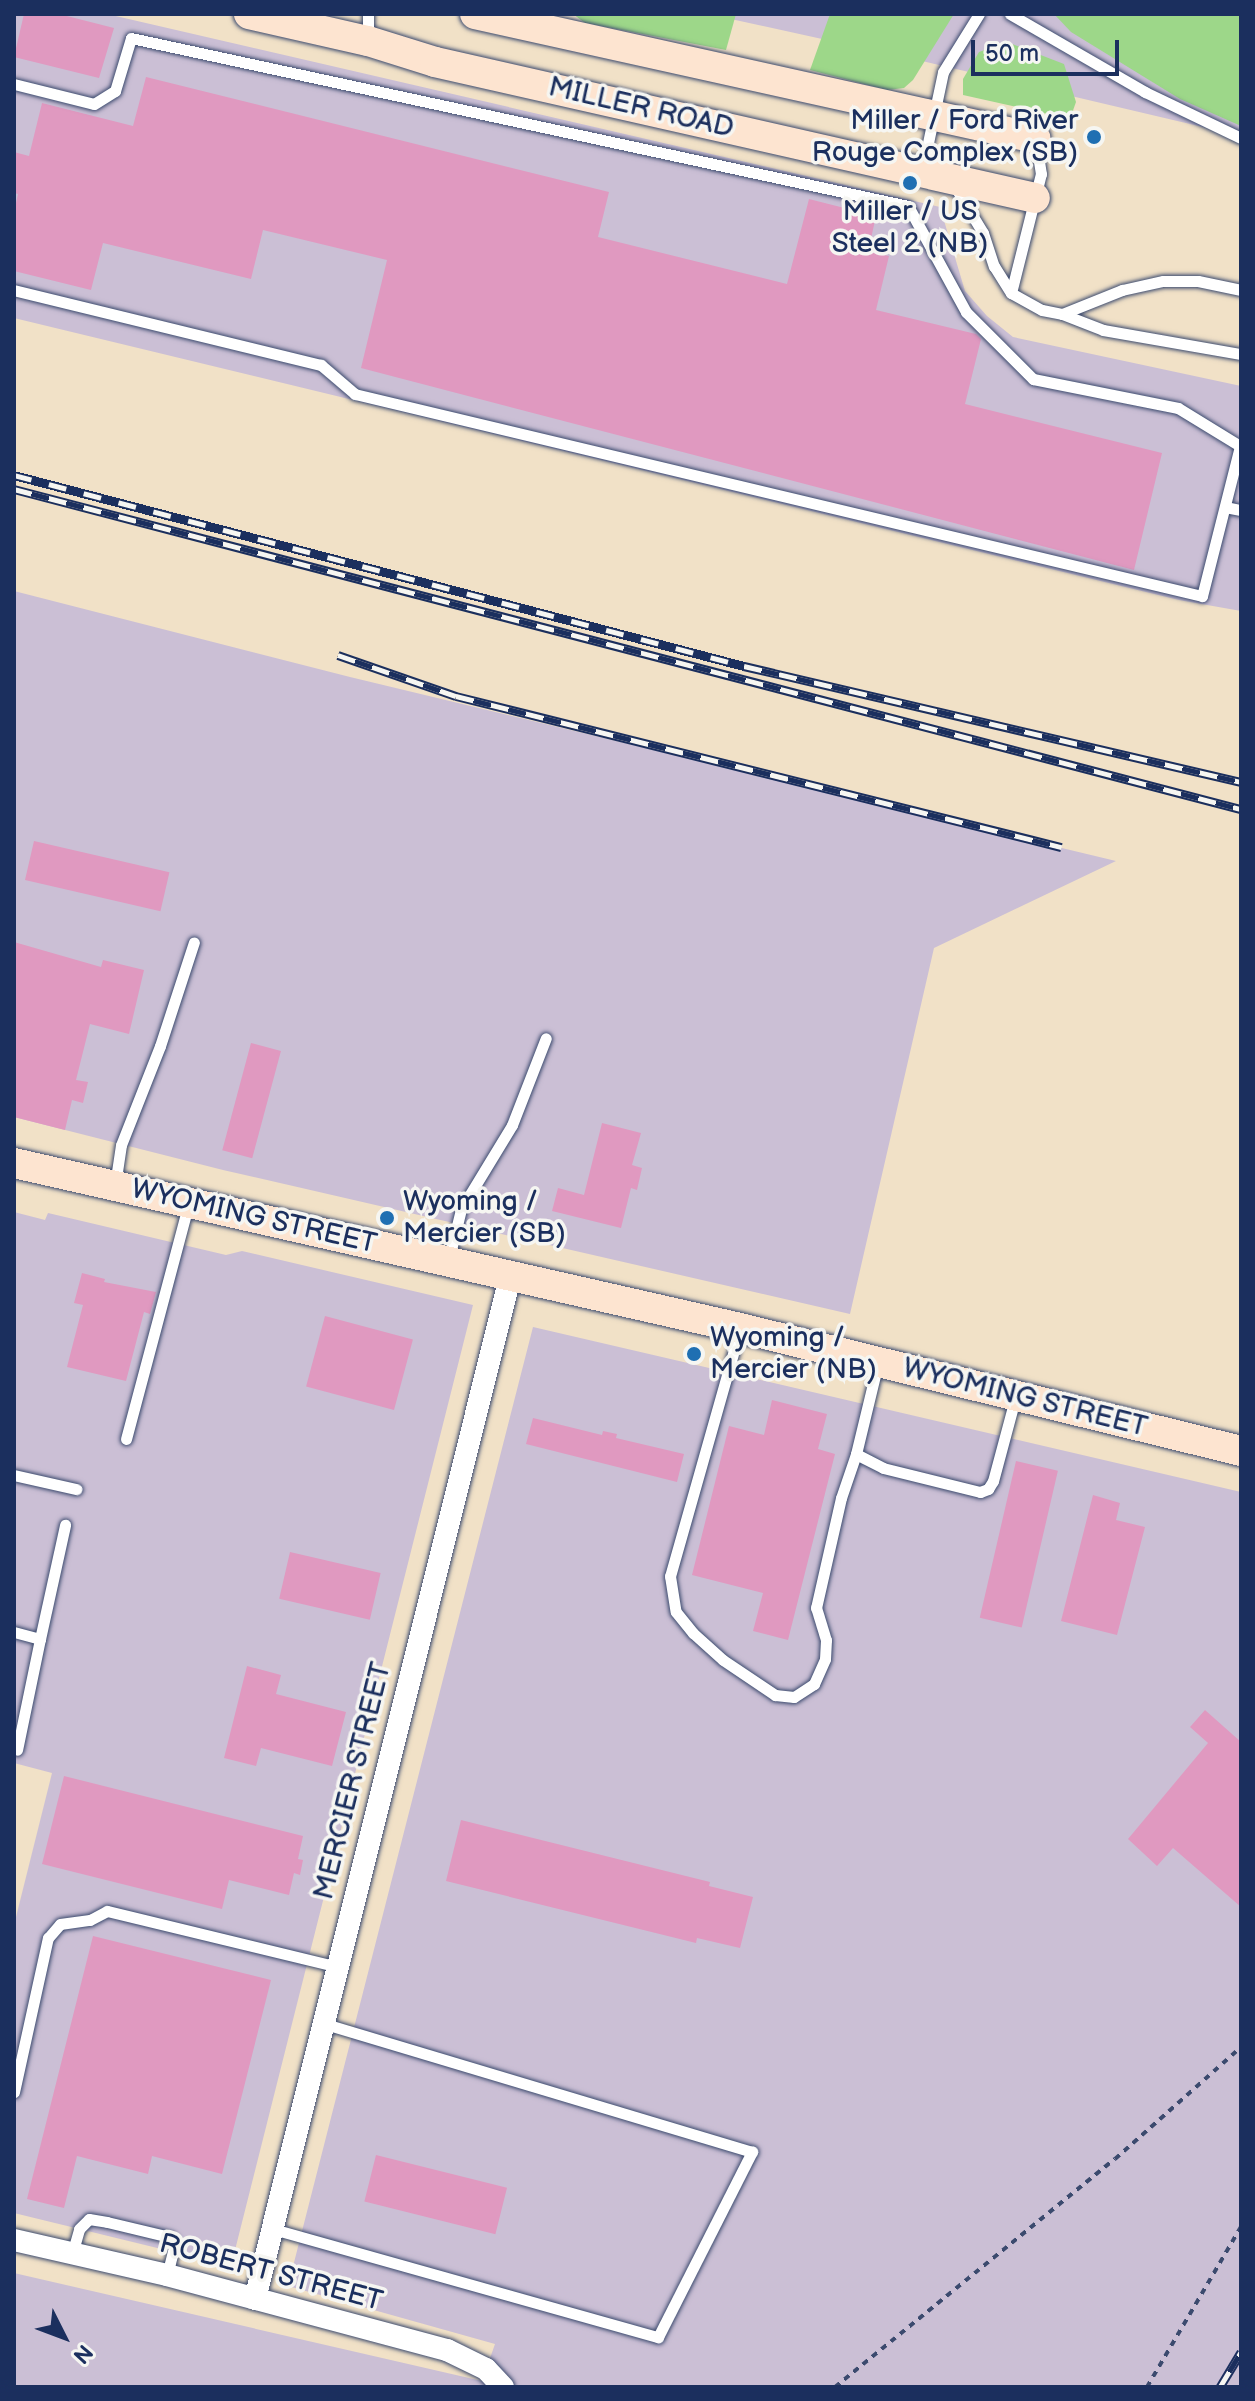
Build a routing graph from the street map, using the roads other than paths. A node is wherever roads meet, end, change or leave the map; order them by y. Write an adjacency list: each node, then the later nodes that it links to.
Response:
1 (249, 14): 6 (main road, MILLER ROAD)
2 (475, 14): 5 (main road, MILLER ROAD)
3 (979, 14): 8 (lane)
4 (1010, 14): 10 (lane)
5 (545, 22): 8 (main road, MILLER ROAD)
6 (368, 28): 11 (main road, MILLER ROAD)
7 (14, 84): 18 (lane)
8 (934, 114): 9 (main road, MILLER ROAD); 11 (lane)
9 (1035, 138): 12 (lane)
10 (1241, 138)
11 (936, 175): 12 (main road, MILLER ROAD); 15 (lane)
12 (1035, 198): 15 (lane)
13 (14, 290): 18 (lane)
14 (1241, 290): 16 (lane)
15 (1011, 293): 16 (lane)
16 (1062, 314): 17 (lane)
17 (1241, 354)
18 (1225, 507): 19 (lane)
19 (1241, 510)
20 (194, 942): 23 (lane)
21 (546, 1038): 25 (lane)
22 (14, 1163): 23 (main road, WYOMING STREET)
23 (115, 1186): 24 (main road, WYOMING STREET)
24 (189, 1202): 25 (main road, WYOMING STREET); 30 (lane)
25 (448, 1263): 26 (main road, WYOMING STREET)
26 (510, 1278): 27 (main road, WYOMING STREET); 39 (street, MERCIER STREET)
27 (740, 1328): 28 (main road, WYOMING STREET); 32 (lane)
28 (878, 1362): 29 (main road, WYOMING STREET); 32 (lane)
29 (1016, 1396): 31 (main road, WYOMING STREET); 32 (lane)
30 (126, 1439)
31 (1241, 1451)
32 (856, 1454)
33 (14, 1475): 34 (lane)
34 (76, 1489)
35 (65, 1525): 37 (lane)
36 (14, 1632): 37 (lane)
37 (40, 1639): 38 (lane)
38 (17, 1750)
39 (338, 1967): 40 (street, MERCIER STREET); 41 (lane)
40 (324, 2024): 42 (street, MERCIER STREET); 42 (lane)
41 (14, 2092)
42 (273, 2229): 46 (street, MERCIER STREET)
43 (14, 2240): 44 (street, ROBERT STREET)
44 (72, 2254): 45 (street, ROBERT STREET); 45 (lane)
45 (167, 2275): 46 (street, ROBERT STREET)
46 (255, 2299): 47 (street, ROBERT STREET)
47 (503, 2387)

